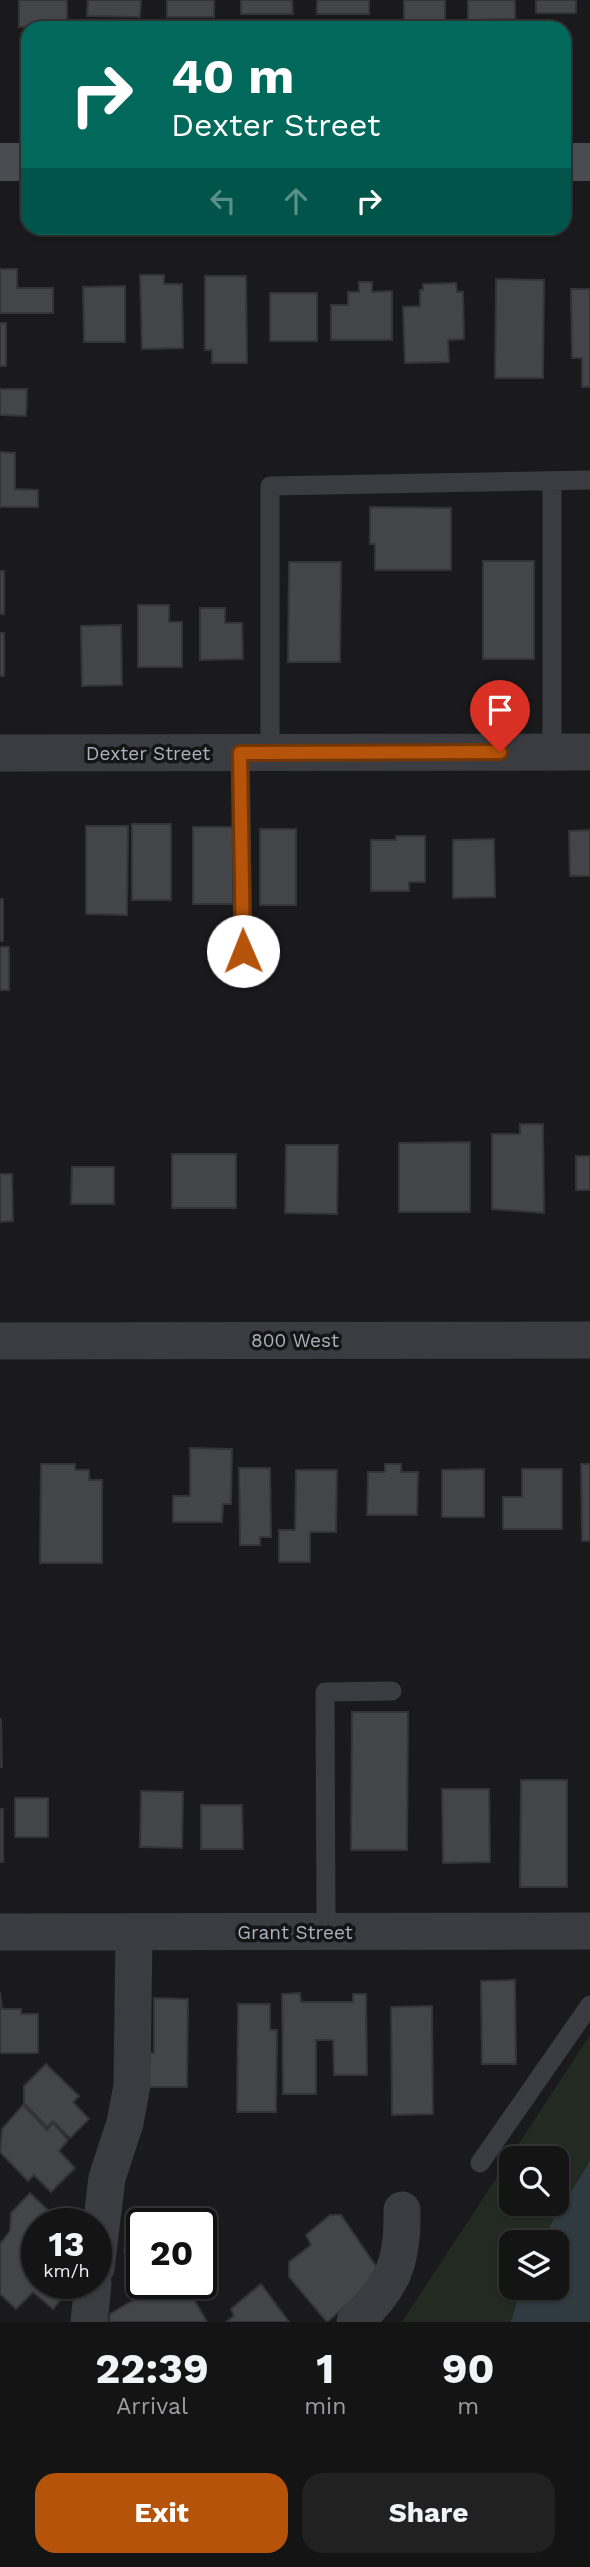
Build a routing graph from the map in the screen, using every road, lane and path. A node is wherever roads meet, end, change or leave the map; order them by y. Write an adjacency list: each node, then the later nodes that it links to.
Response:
1 (0, 162): 2 (main road)
2 (21, 162)
3 (571, 162): 4 (main road)
4 (590, 162)
5 (590, 480): 6 (lane)
6 (552, 481): 7 (lane); 10 (lane)
7 (552, 752): 8 (street, Dexter Street); 10 (street, Dexter Street)
8 (590, 752)
9 (0, 753): 10 (street, Dexter Street)
10 (255, 753): 11 (lane)
11 (243, 951)
12 (590, 1340): 13 (street, 800 West)
13 (0, 1341)
14 (392, 1691): 17 (lane)
15 (590, 1931): 17 (street, Grant Street)
16 (0, 1932): 18 (street, Grant Street)
17 (326, 1932): 18 (street, Grant Street)
18 (134, 1933): 21 (street)
19 (590, 2005): 20 (lane)
20 (480, 2162)
21 (103, 2208)
22 (402, 2210): 25 (street)
23 (91, 2299): 24 (street)
24 (89, 2322)
25 (355, 2322)

